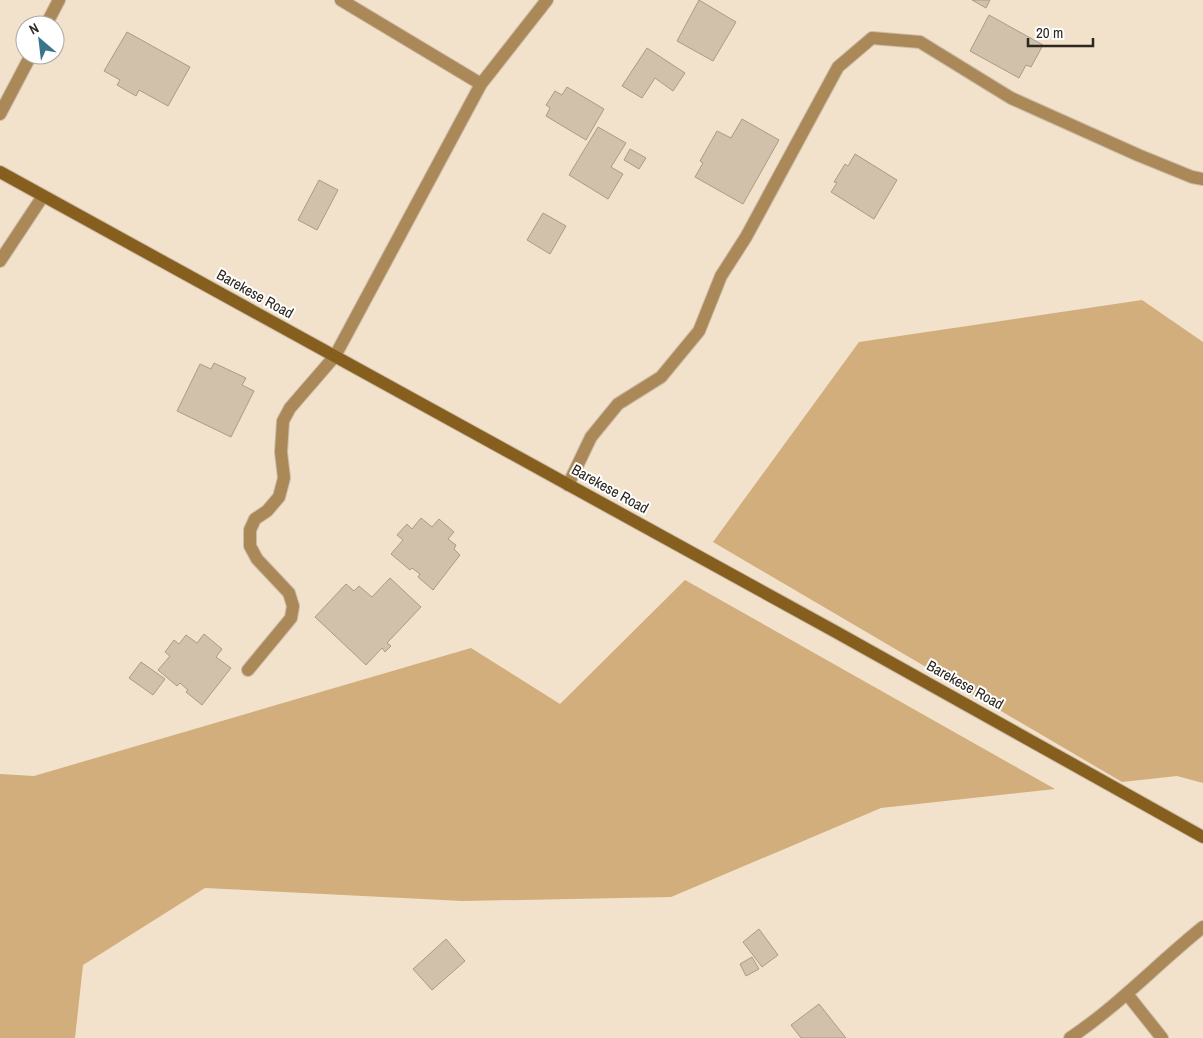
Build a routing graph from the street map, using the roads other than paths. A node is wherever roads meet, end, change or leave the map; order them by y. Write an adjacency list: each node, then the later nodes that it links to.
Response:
1 (59, 0): 4 (street)
2 (342, 0): 6 (street)
3 (546, 0): 6 (street)
4 (51, 15)
5 (26, 65): 7 (street)
6 (481, 84): 12 (street)
7 (0, 114)
8 (0, 172): 10 (main road, Barekese Road)
9 (1203, 179): 13 (street)
10 (43, 196): 11 (street); 12 (main road, Barekese Road)
11 (0, 261)
12 (335, 356): 13 (main road, Barekese Road); 14 (street)
13 (568, 485): 15 (main road, Barekese Road)
14 (248, 670)
15 (1203, 837)
16 (1203, 927): 17 (street)
17 (1127, 994): 18 (street); 19 (street)
18 (1070, 1038)
19 (1162, 1038)

